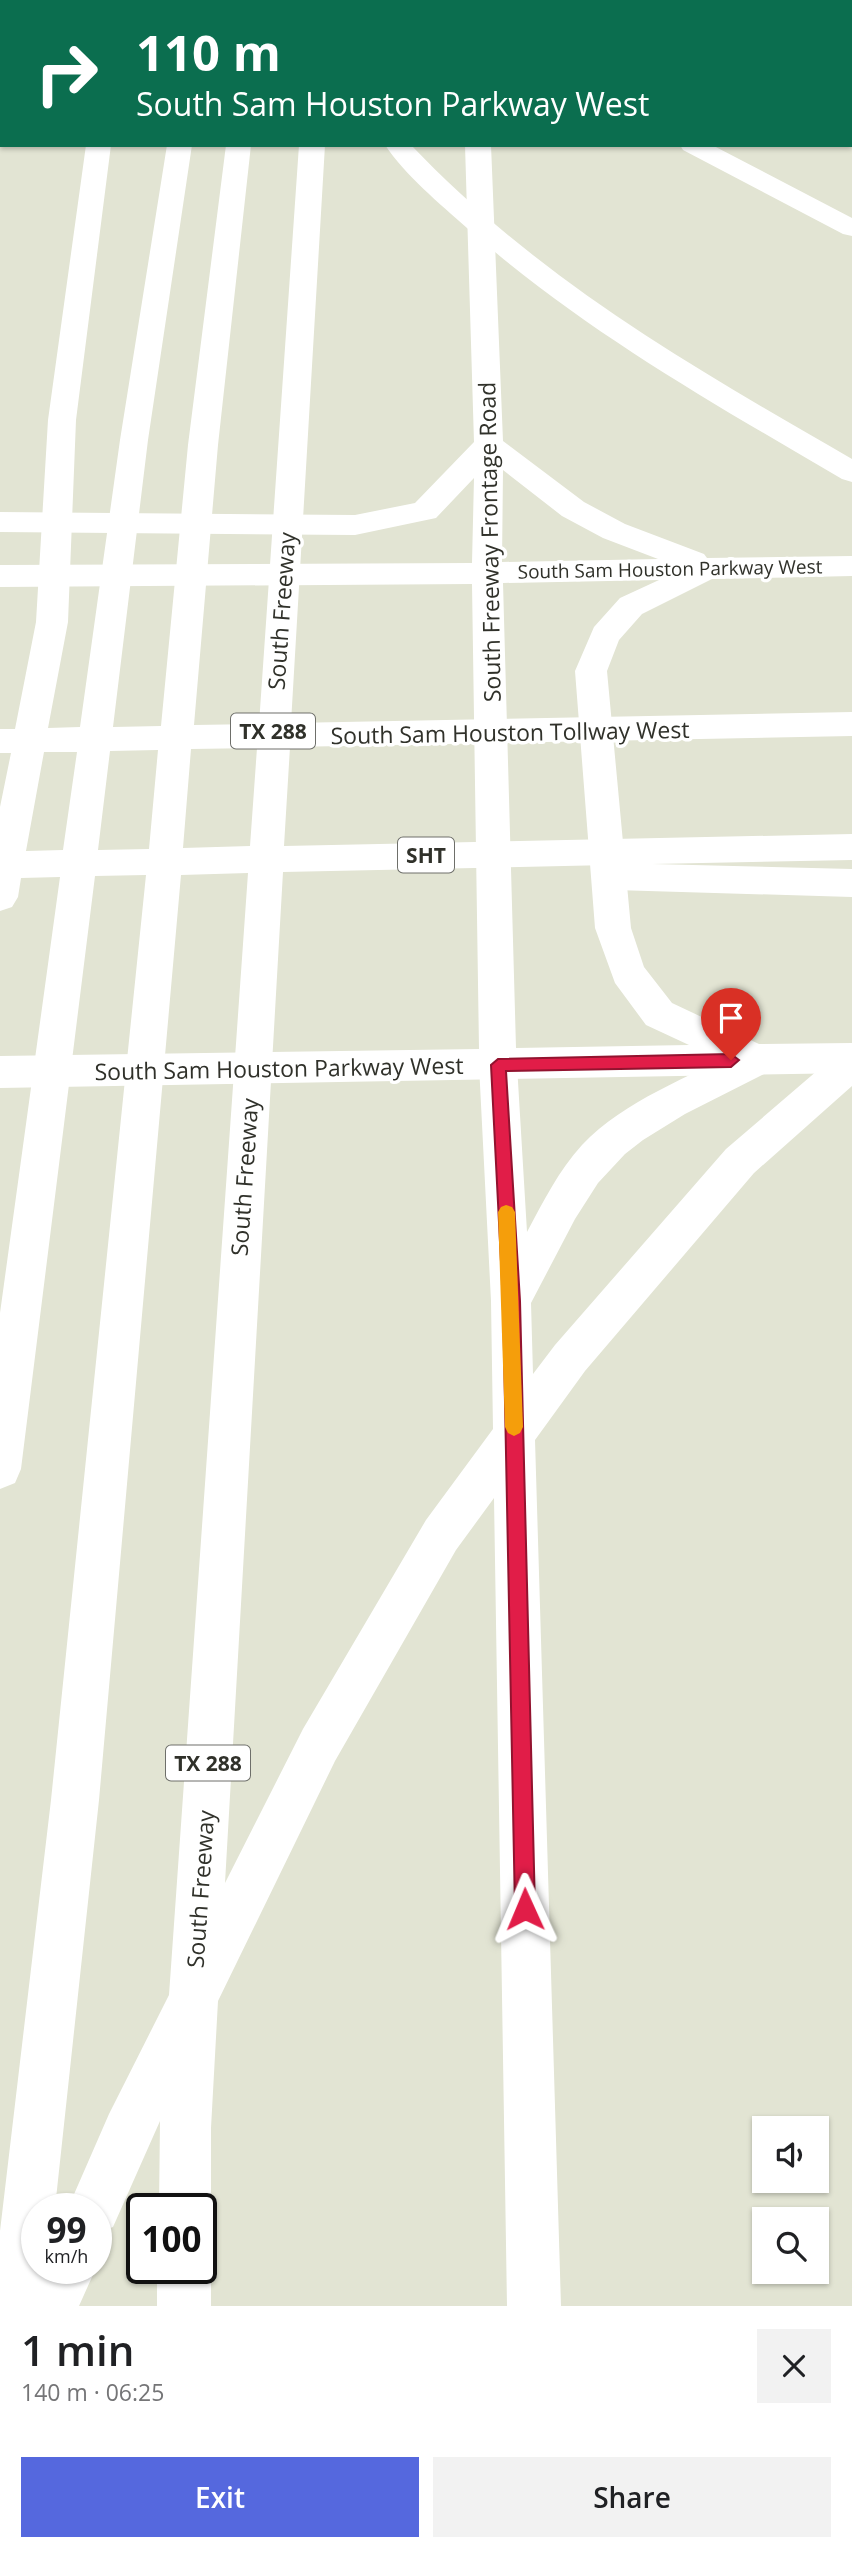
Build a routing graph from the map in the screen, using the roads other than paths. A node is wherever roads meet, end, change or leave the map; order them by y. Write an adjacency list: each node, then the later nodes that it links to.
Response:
1 (99, 147): 22 (main road)
2 (180, 147): 28 (main road)
3 (239, 147): 33 (main road)
4 (312, 147): 30 (main road, South Freeway / TX 288)
5 (399, 147): 10 (main road)
6 (478, 147): 9 (main road, South Freeway Frontage Road)
7 (696, 147): 8 (main road)
8 (852, 228)
9 (489, 443): 11 (main road); 13 (main road); 14 (main road, South Freeway Frontage Road)
10 (852, 472)
11 (0, 522)
12 (852, 566): 13 (main road, South Sam Houston Parkway West)
13 (712, 568): 14 (main road, South Sam Houston Parkway West); 23 (main road)
14 (487, 573): 15 (main road, South Sam Houston Parkway West); 25 (main road, South Freeway Frontage Road)
15 (0, 576)
16 (852, 724): 17 (main road, South Sam Houston Tollway West)
17 (0, 741)
18 (852, 847): 19 (main road, SHT)
19 (0, 865)
20 (0, 871): 21 (main road)
21 (852, 883)
22 (0, 897)
23 (757, 1060): 24 (main road, South Sam Houston Parkway West); 25 (main road, South Sam Houston Parkway West); 27 (main road)
24 (852, 1060): 29 (main road)
25 (498, 1065): 26 (main road, South Sam Houston Parkway West); 27 (main road, South Freeway Frontage Road)
26 (0, 1072)
27 (511, 1301): 36 (main road, South Freeway Frontage Road)
28 (0, 1469)
29 (101, 2193)
30 (185, 2193)
31 (62, 2284): 34 (main road)
32 (184, 2284): 35 (main road)
33 (18, 2306)
34 (52, 2306)
35 (184, 2306)
36 (534, 2306)

